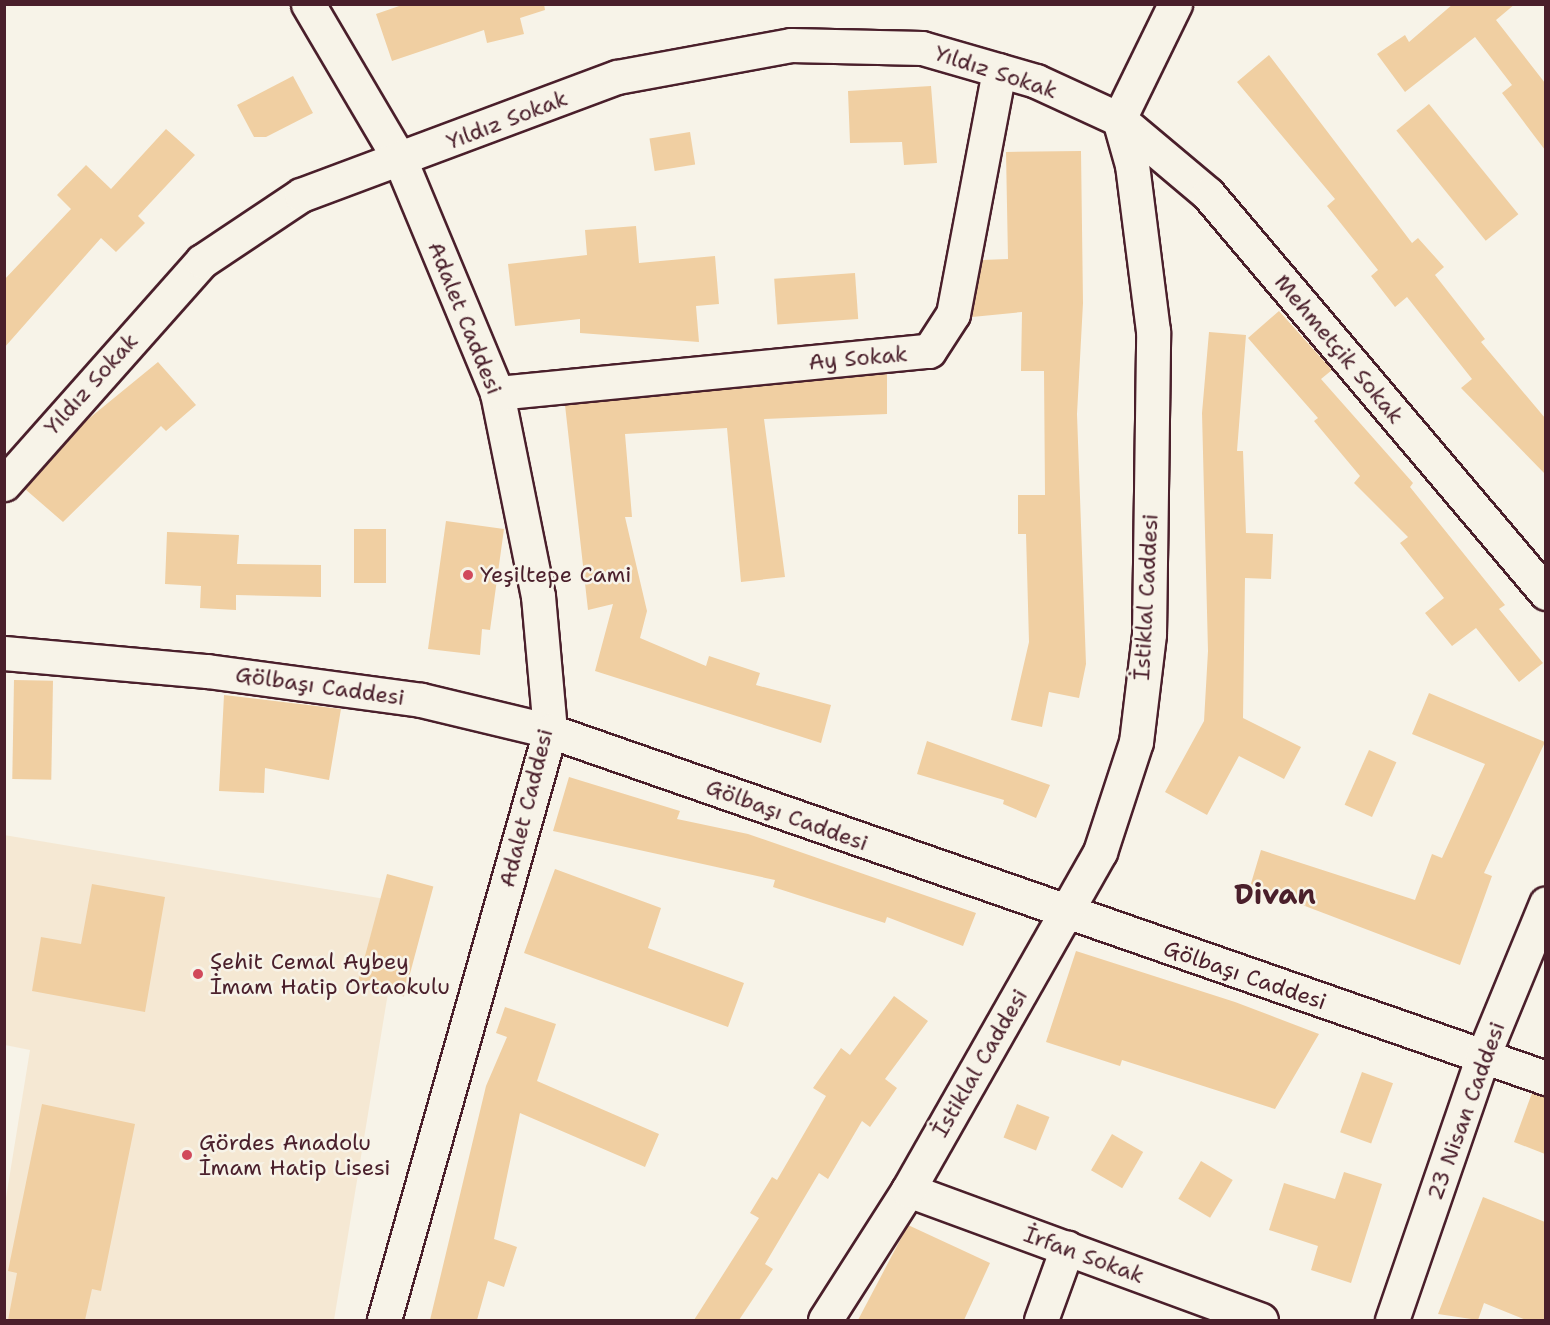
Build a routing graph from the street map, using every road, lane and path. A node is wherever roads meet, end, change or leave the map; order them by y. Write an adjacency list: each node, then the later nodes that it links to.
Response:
1 (308, 4): 5 (street, Adalet Caddesi)
2 (1175, 4): 4 (street)
3 (999, 70): 4 (street, Yıldız Sokak); 5 (street, Yıldız Sokak); 6 (street, Ay Sokak)
4 (1119, 119): 8 (street, Mehmetçik Sokak); 12 (street, İstiklal Caddesi)
5 (402, 162): 6 (street, Adalet Caddesi); 7 (street, Yıldız Sokak)
6 (496, 393): 10 (street, Adalet Caddesi)
7 (4, 484)
8 (1545, 593)
9 (4, 654): 10 (street, Gölbaşı Caddesi)
10 (550, 731): 12 (street, Gölbaşı Caddesi); 17 (street, Adalet Caddesi)
11 (1545, 903): 13 (street, 23 Nisan Caddesi)
12 (1065, 914): 13 (street, Gölbaşı Caddesi); 15 (street, İstiklal Caddesi)
13 (1483, 1056): 14 (street, Gölbaşı Caddesi); 21 (street, 23 Nisan Caddesi)
14 (1545, 1078)
15 (908, 1190): 16 (street, İrfan Sokak); 18 (street, İstiklal Caddesi)
16 (1066, 1248): 19 (street); 20 (street, İrfan Sokak)
17 (384, 1320)
18 (825, 1320)
19 (1041, 1320)
20 (1261, 1320)
21 (1392, 1320)

